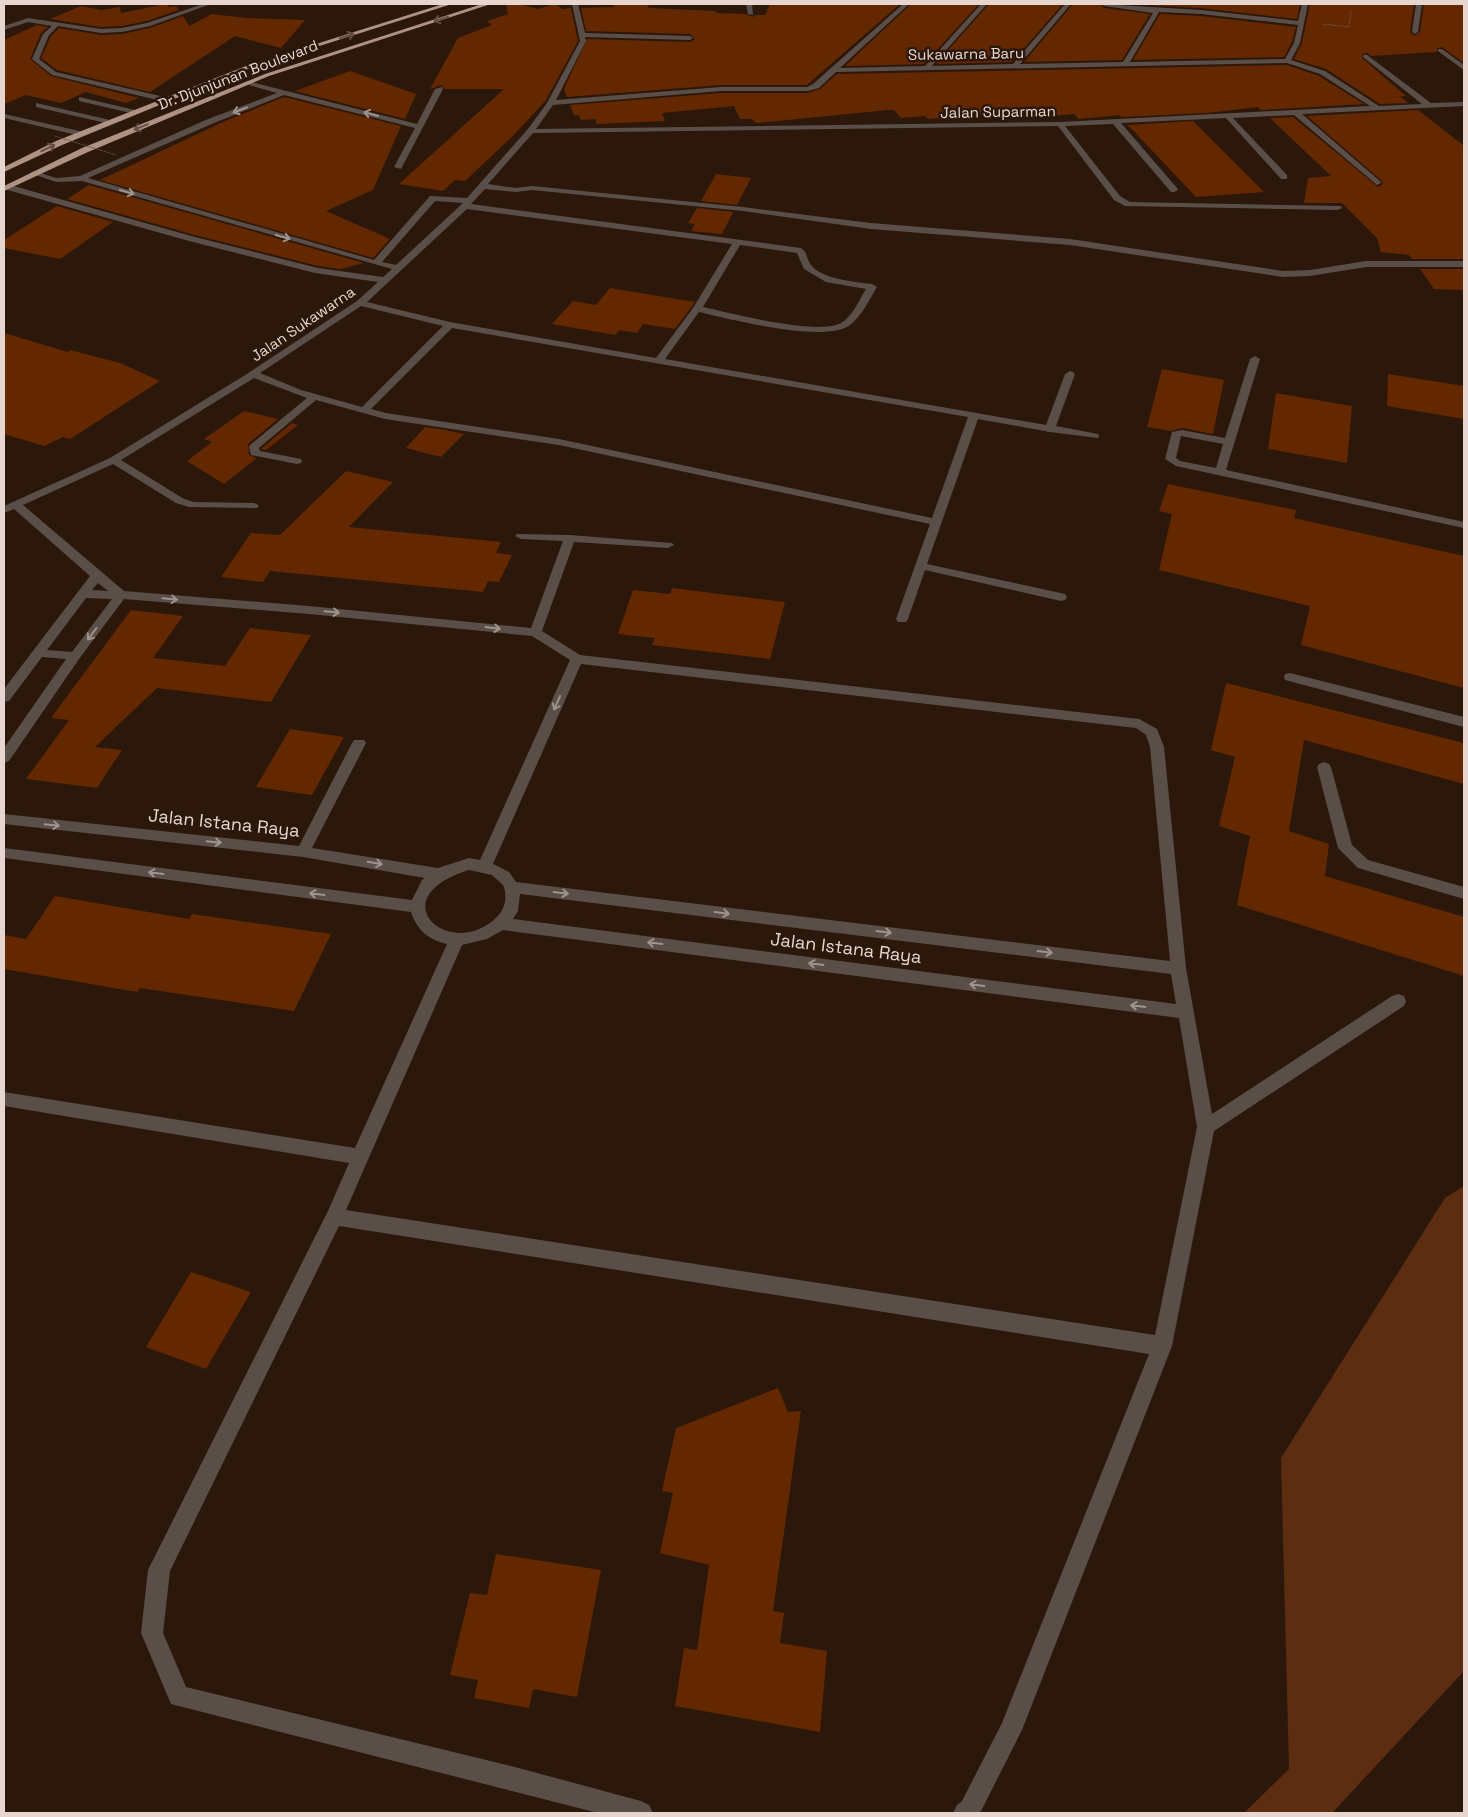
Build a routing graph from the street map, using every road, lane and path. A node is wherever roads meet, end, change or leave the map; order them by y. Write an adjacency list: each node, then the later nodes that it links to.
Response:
1 (208, 4): 18 (street)
2 (449, 4): 35 (highway, Dr. Djunjunan Boulevard, one-way to 2)
3 (488, 4): 31 (highway, Dr. Djunjunan Boulevard, one-way to 31)
4 (575, 4): 21 (street)
5 (749, 4): 15 (street)
6 (906, 4): 30 (street)
7 (984, 4): 29 (street)
8 (1068, 4): 27 (street)
9 (1106, 4): 13 (street)
10 (1305, 4): 17 (street)
11 (1419, 4): 20 (street)
12 (1246, 7): 16 (street)
13 (1154, 10): 16 (street); 26 (street)
14 (1351, 11): 17 (path)
15 (751, 14)
16 (1243, 16): 17 (street)
17 (1301, 23): 25 (street)
18 (56, 25): 19 (street); 35 (street)
19 (4, 28)
20 (1415, 32)
21 (582, 35): 22 (street); 36 (street, Jalan Sukawarna)
22 (690, 38)
23 (1440, 50): 28 (street)
24 (1365, 56): 40 (street)
25 (1287, 61): 26 (street, Sukawarna Baru); 41 (street, Sukawarna Baru)
26 (1125, 65): 27 (street, Sukawarna Baru)
27 (1014, 67): 29 (street, Sukawarna Baru)
28 (1464, 68)
29 (926, 69): 30 (street, Sukawarna Baru)
30 (834, 70): 36 (street)
31 (247, 83): 33 (street); 57 (highway, Dr. Djunjunan Boulevard, one-way to 57)
32 (439, 89): 50 (street)
33 (285, 92): 50 (street, one-way to 33); 59 (street, one-way to 59)
34 (82, 99): 42 (street)
35 (166, 100): 42 (highway, Dr. Djunjunan Boulevard)
36 (551, 103): 51 (street, Jalan Sukawarna)
37 (1451, 104): 38 (street, Jalan Suparman); 40 (street, Jalan Suparman); 44 (street)
38 (1464, 104)
39 (39, 105): 47 (street)
40 (1428, 106): 41 (street, Jalan Suparman)
41 (1376, 107): 43 (street, Jalan Suparman)
42 (135, 112): 47 (highway, Dr. Djunjunan Boulevard)
43 (1296, 112): 45 (street, Jalan Suparman); 62 (street)
44 (1464, 114)
45 (1228, 115): 48 (street, Jalan Suparman); 58 (street)
46 (4, 116): 52 (street)
47 (110, 122): 52 (highway, Dr. Djunjunan Boulevard)
48 (1115, 122): 49 (street, Jalan Suparman); 66 (street)
49 (1060, 124): 51 (street, Jalan Suparman); 68 (street)
50 (418, 127): 55 (street)
51 (531, 131): 60 (street, Jalan Sukawarna)
52 (81, 134): 56 (highway, Dr. Djunjunan Boulevard, one-way to 52)
53 (55, 136): 54 (path, bridge)
54 (116, 154)
55 (398, 167)
56 (4, 170)
57 (34, 173): 59 (street); 61 (highway, Dr. Djunjunan Boulevard)
58 (1284, 177)
59 (80, 178): 61 (street); 70 (street, one-way to 70)
60 (490, 178): 63 (street, Jalan Sukawarna); 65 (street)
61 (23, 179): 64 (highway, Dr. Djunjunan Boulevard)
62 (1377, 183)
63 (483, 186): 65 (street); 67 (street, Jalan Sukawarna)
64 (5, 188): 73 (street)
65 (532, 188): 71 (street)
66 (1174, 190)
67 (467, 204): 69 (street); 70 (street); 72 (street, Jalan Sukawarna)
68 (1338, 208)
69 (737, 243): 75 (street); 75 (street)
70 (376, 263): 72 (street)
71 (1464, 264)
72 (399, 268): 73 (street, Jalan Sukawarna)
73 (385, 280): 74 (street, Jalan Sukawarna)
74 (360, 304): 76 (street); 79 (street, Jalan Sukawarna)
75 (697, 310): 78 (street)
76 (450, 325): 78 (street); 82 (street)
77 (1255, 359): 86 (street)
78 (659, 361): 83 (street)
79 (253, 374): 81 (street); 87 (street, Jalan Sukawarna)
80 (1070, 374): 84 (street)
81 (314, 396): 82 (street); 88 (street)
82 (364, 411): 93 (street)
83 (974, 416): 84 (street); 93 (street)
84 (1050, 429): 85 (street)
85 (1094, 436)
86 (1229, 442): 89 (street); 89 (street)
87 (114, 460): 90 (street, Jalan Sukawarna); 91 (street)
88 (297, 461)
89 (1220, 472): 94 (street)
90 (16, 505): 92 (street, Jalan Sukawarna); 99 (street)
91 (253, 506)
92 (4, 510)
93 (937, 522): 98 (street)
94 (1464, 525)
95 (521, 536): 96 (street)
96 (570, 538): 97 (street); 104 (street)
97 (668, 545)
98 (922, 566): 102 (street); 103 (street)
99 (96, 577): 100 (street); 101 (street)
100 (84, 594): 101 (street); 105 (street)
101 (121, 595): 104 (street, one-way to 104); 106 (street, one-way to 106)
102 (1060, 597)
103 (902, 619)
104 (535, 632): 107 (street)
105 (39, 653): 106 (street); 109 (street)
106 (75, 656): 112 (street)
107 (577, 659): 117 (street, one-way to 117); 124 (street)
108 (1290, 676): 110 (street)
109 (4, 698)
110 (1464, 722)
111 (359, 743): 115 (street)
112 (4, 758)
113 (1324, 767): 120 (street)
114 (4, 819): 115 (street, Jalan Istana Raya, one-way to 115)
115 (302, 852): 118 (street, Jalan Istana Raya, one-way to 118)
116 (4, 853): 121 (street, one-way to 116)
117 (485, 865): 118 (street); 119 (street)
118 (438, 874): 121 (street)
119 (512, 887): 122 (street); 124 (street, Jalan Istana Raya, one-way to 124)
120 (1464, 893)
121 (417, 907): 123 (street)
122 (501, 924): 123 (street); 126 (street, Jalan Istana Raya, one-way to 122)
123 (456, 940): 129 (street)
124 (1178, 968): 126 (street)
125 (1398, 1001): 128 (street)
126 (1186, 1012): 128 (street)
127 (4, 1099): 129 (street)
128 (1206, 1127): 131 (street)
129 (359, 1157): 130 (street)
130 (334, 1217): 131 (street); 132 (street)
131 (1162, 1346): 133 (street)
132 (641, 1813)
133 (965, 1813)

